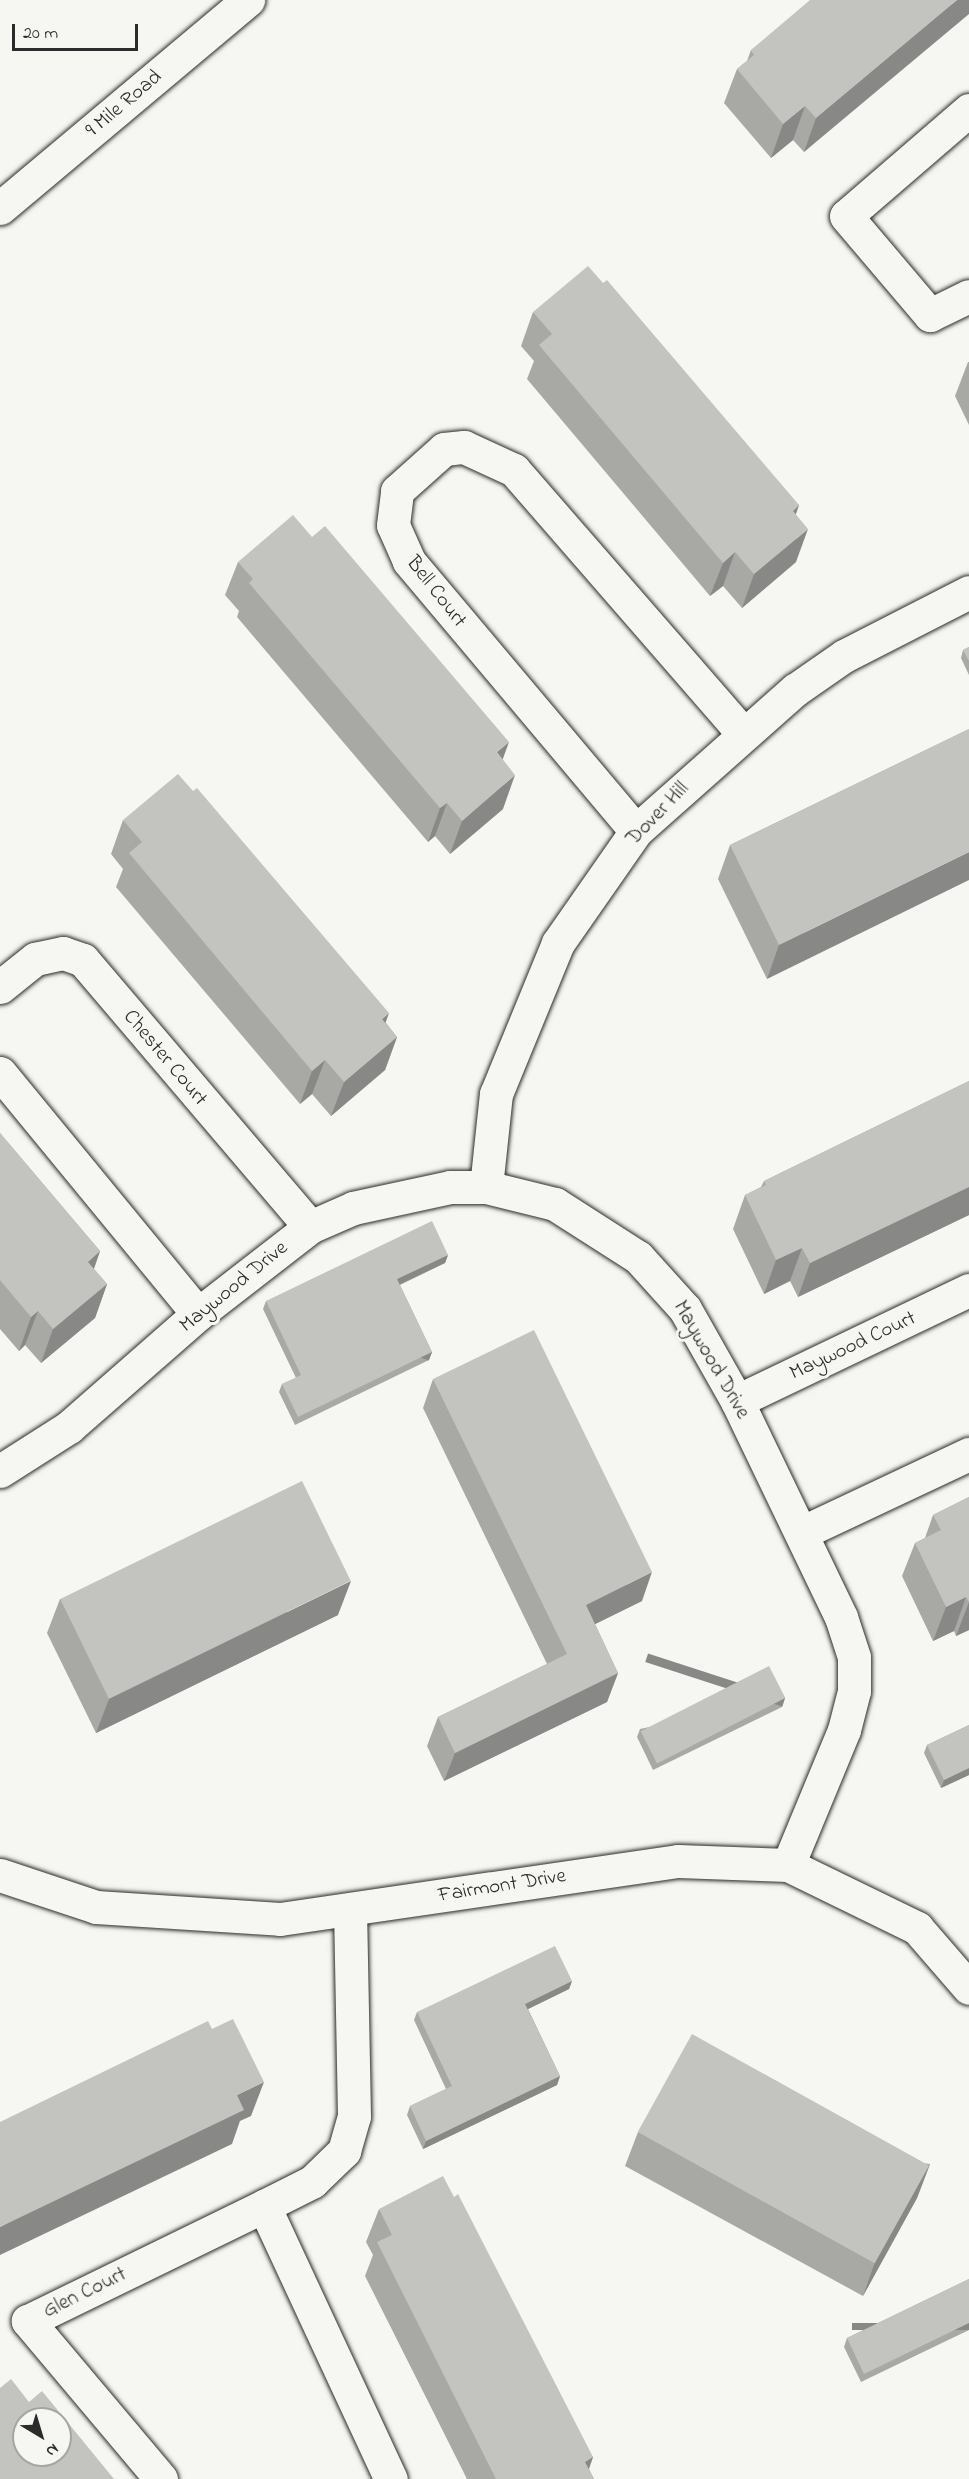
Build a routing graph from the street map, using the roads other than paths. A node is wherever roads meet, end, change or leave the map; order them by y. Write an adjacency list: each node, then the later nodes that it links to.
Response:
1 (248, 0): 3 (street, 9 Mile Road)
2 (969, 110): 4 (street)
3 (0, 208)
4 (969, 296)
5 (969, 592): 6 (street, Dover Hill)
6 (742, 732): 7 (street, Dover Hill); 7 (street, Bell Court)
7 (636, 831): 10 (street, Dover Hill)
8 (0, 987): 11 (street, Chester Court)
9 (0, 1072): 13 (street)
10 (486, 1187): 11 (street, Maywood Drive); 14 (street, Maywood Drive)
11 (310, 1227): 13 (street, Maywood Drive)
12 (969, 1290): 14 (street, Maywood Court)
13 (198, 1314): 16 (street, Maywood Drive)
14 (737, 1401): 17 (street, Maywood Drive)
15 (969, 1454): 17 (street)
16 (0, 1471)
17 (801, 1533): 18 (street, Maywood Drive)
18 (788, 1865): 20 (street, Fairmont Drive); 21 (street, Fairmont Drive)
19 (0, 1875): 20 (street, Fairmont Drive)
20 (350, 1911): 22 (street, Glen Court)
21 (969, 1988)
22 (264, 2206): 23 (street, Glen Court); 24 (street)
23 (161, 2479)
24 (391, 2479)

